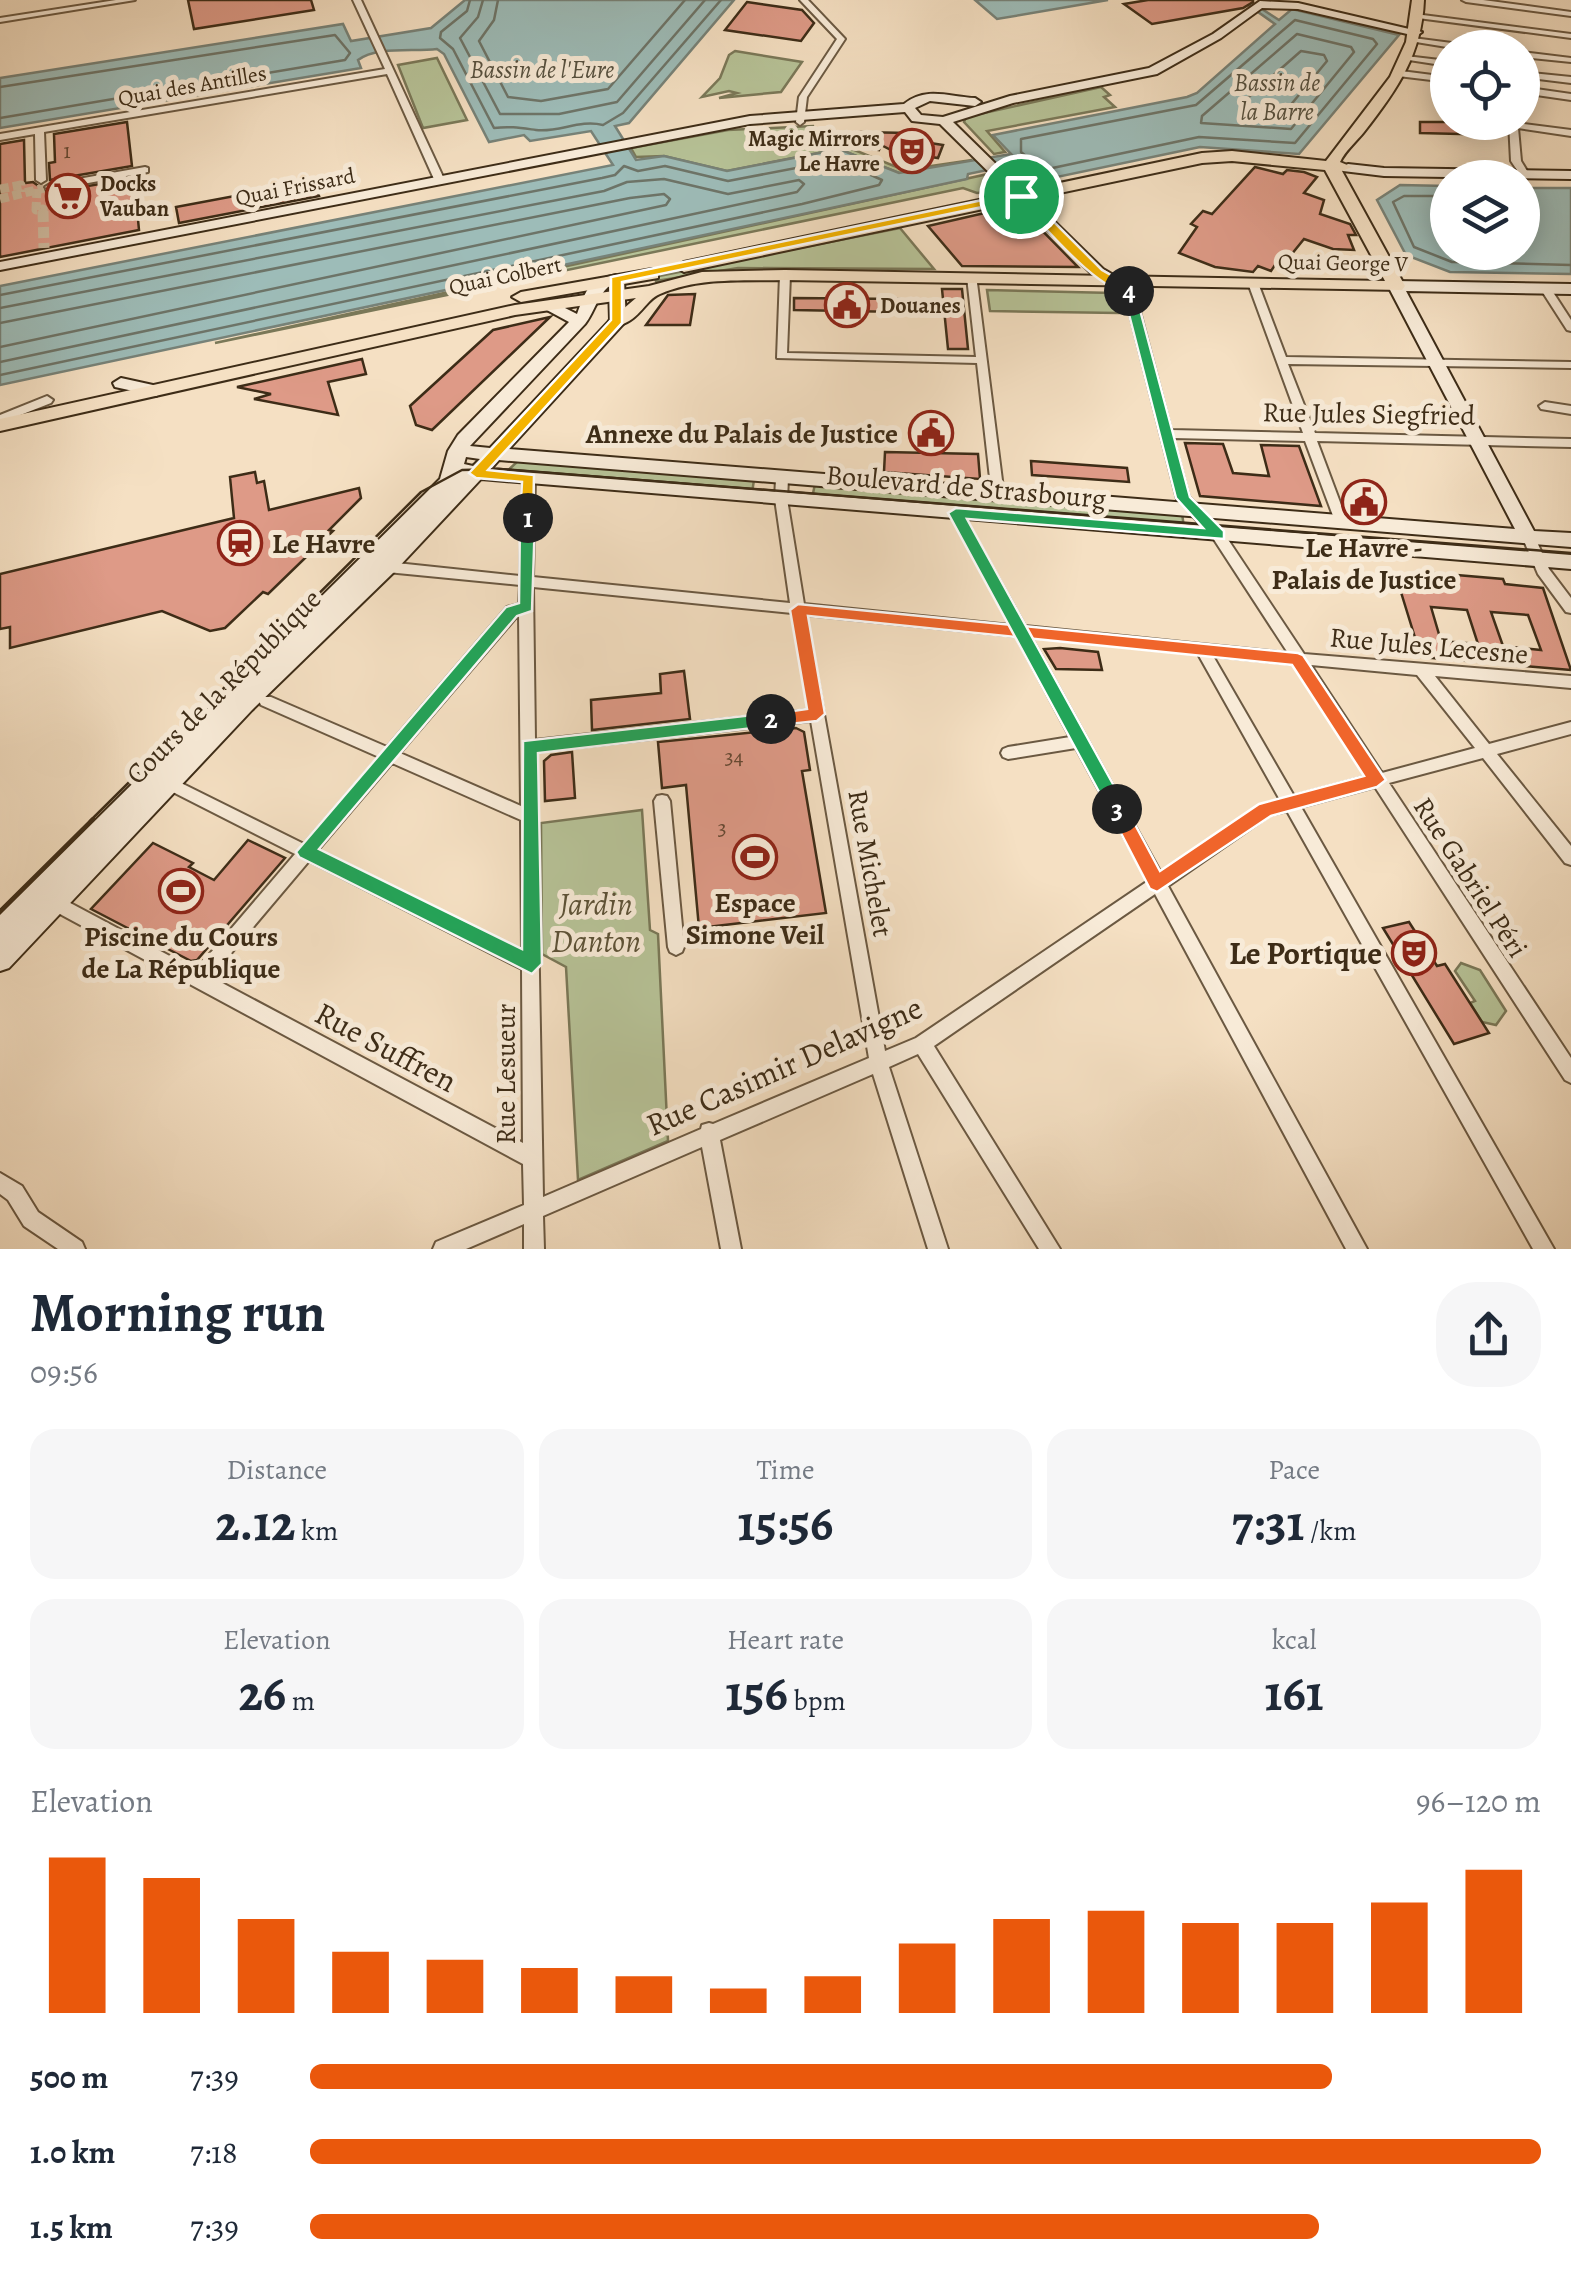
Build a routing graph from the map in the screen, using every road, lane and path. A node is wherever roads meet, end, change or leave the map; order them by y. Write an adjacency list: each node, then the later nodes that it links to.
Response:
1 (30, 0): 9 (street)
2 (131, 0): 9 (street)
3 (357, 0): 18 (street)
4 (804, 0): 27 (street)
5 (1469, 0): 6 (street)
6 (1522, 4): 8 (street)
7 (1421, 5): 11 (main road); 12 (street)
8 (1571, 14)
9 (27, 16): 10 (street)
10 (0, 20)
11 (1416, 36): 13 (street); 15 (main road); 26 (street)
12 (1571, 36)
13 (1430, 39)
14 (1540, 56): 16 (street)
15 (1410, 58): 17 (street); 19 (main road)
16 (1571, 60)
17 (1430, 61)
18 (390, 71): 31 (street, Quai des Antilles); 39 (street)
19 (1401, 74): 21 (street); 34 (main road)
20 (1540, 76): 22 (street)
21 (1430, 78)
22 (1571, 80)
23 (1540, 93): 24 (street)
24 (1571, 97)
25 (908, 108): 26 (street); 27 (street); 28 (street)
26 (958, 108): 29 (street)
27 (800, 119): 28 (street); 39 (street, Quai Frissard)
28 (924, 120): 29 (street)
29 (944, 121): 40 (street)
30 (1540, 128): 32 (street)
31 (39, 130): 33 (street, Quai des Antilles); 35 (street)
32 (1571, 133)
33 (0, 137)
34 (1340, 167): 36 (street); 40 (main road, Quai Colbert); 47 (main road)
35 (146, 170)
36 (1430, 173)
37 (1540, 174): 38 (street)
38 (1571, 175)
39 (439, 180): 41 (street, Quai Frissard)
40 (1021, 196): 44 (street); 46 (main road, Quai Colbert)
41 (0, 266)
42 (784, 275): 43 (main road, Quai Colbert); 50 (main road, Quai Colbert); 56 (street)
43 (972, 278): 44 (main road, Quai George V); 56 (street)
44 (1114, 280): 45 (main road, Quai George V); 66 (street, Rue Gabriel Péri)
45 (1252, 283): 47 (main road, Quai George V); 57 (street)
46 (613, 285): 50 (main road, Quai Colbert); 51 (main road, Quai Colbert); 54 (street); 60 (main road, Quai Colbert)
47 (1396, 286): 48 (street, Quai George V); 58 (street)
48 (1546, 288): 49 (street, Quai George V); 55 (street)
49 (1571, 289)
50 (650, 291): 54 (main road)
51 (590, 301): 52 (main road, Quai Colbert); 53 (street)
52 (550, 306): 53 (street); 60 (main road, Quai Colbert)
53 (580, 320): 71 (street, Cours de la République)
54 (618, 321): 70 (street, Cours de la République)
55 (1571, 328)
56 (982, 360): 75 (street)
57 (1282, 360): 58 (street); 67 (street)
58 (1436, 362): 59 (street); 68 (street)
59 (1571, 365)
60 (117, 392): 61 (main road, Quai Colbert); 65 (main road, Quai Colbert)
61 (47, 400): 63 (main road, Quai Colbert); 65 (street)
62 (1545, 406): 64 (street)
63 (0, 410)
64 (1571, 410)
65 (0, 422)
66 (1165, 434): 67 (street, Rue Jules Siegfried); 76 (street, Rue Gabriel Péri)
67 (1311, 437): 68 (street, Rue Jules Siegfried); 78 (street)
68 (1478, 441): 69 (street, Rue Jules Siegfried); 80 (street)
69 (1571, 443)
70 (501, 457): 71 (street, Boulevard de Strasbourg); 72 (street, Cours de la République); 74 (street, Boulevard de Strasbourg)
71 (455, 460): 72 (street, Boulevard de Strasbourg); 111 (street, Cours de la République)
72 (476, 473): 73 (street, Boulevard de Strasbourg); 84 (street, Cours de la République)
73 (529, 478): 74 (street, Boulevard de Strasbourg); 85 (street, Rue Lesueur)
74 (781, 489): 75 (street, Boulevard de Strasbourg); 77 (street, Boulevard de Strasbourg); 88 (street, Rue Michelet)
75 (998, 496): 76 (street, Boulevard de Strasbourg)
76 (1195, 511): 78 (street, Boulevard de Strasbourg); 79 (street, Rue Gabriel Péri)
77 (956, 513): 79 (street, Boulevard de Strasbourg); 89 (street)
78 (1340, 521): 80 (street, Boulevard de Strasbourg)
79 (1218, 535): 82 (street, Boulevard de Strasbourg); 91 (street, Rue Gabriel Péri)
80 (1528, 536): 81 (street, Boulevard de Strasbourg); 82 (street)
81 (1571, 540)
82 (1537, 559): 83 (street, Boulevard de Strasbourg); 87 (street)
83 (1571, 562)
84 (386, 567): 85 (street, Rue Jules Lecesne); 103 (street, Cours de la République)
85 (528, 582): 86 (street, Rue Lesueur); 88 (street, Rue Jules Lecesne)
86 (526, 607): 98 (street, Rue Lesueur); 101 (street)
87 (1571, 608)
88 (798, 610): 89 (street, Rue Jules Lecesne); 95 (street, Rue Michelet)
89 (1021, 630): 90 (street, Rue Jules Lecesne); 97 (street)
90 (1203, 650): 91 (street, Rue Jules Lecesne); 105 (street)
91 (1298, 659): 92 (street, Rue Jules Lecesne); 102 (street, Rue Gabriel Péri)
92 (1422, 670): 93 (street, Rue Jules Lecesne); 100 (street)
93 (1571, 682)
94 (266, 701): 101 (street)
95 (817, 714): 98 (street); 117 (street, Rue Michelet)
96 (1571, 728): 100 (street, Rue Casimir Delavigne)
97 (1081, 741): 99 (street); 109 (street)
98 (529, 746): 106 (street, Rue Lesueur)
99 (1008, 752)
100 (1486, 752): 102 (street, Rue Casimir Delavigne); 108 (street)
101 (388, 756): 106 (street); 107 (street)
102 (1377, 780): 105 (street, Rue Casimir Delavigne); 118 (street, Rue Gabriel Péri)
103 (168, 783): 107 (street); 110 (street, Cours de la République)
104 (662, 801): 112 (street)
105 (1289, 803): 109 (street, Rue Casimir Delavigne); 130 (street)
106 (530, 817): 114 (street, Rue Lesueur)
107 (306, 852): 114 (street); 115 (street)
108 (1571, 858)
109 (1157, 883): 116 (street, Rue Casimir Delavigne); 129 (street)
110 (53, 902): 113 (street, Cours de la République); 115 (street, Rue Suffren)
111 (0, 931)
112 (676, 947)
113 (0, 960)
114 (532, 964): 120 (street, Rue Lesueur)
115 (198, 980): 120 (street, Rue Suffren)
116 (922, 1044): 117 (street, Rue Casimir Delavigne); 128 (street)
117 (878, 1060): 119 (street, Rue Casimir Delavigne); 127 (street, Rue Michelet)
118 (1571, 1074)
119 (709, 1132): 122 (street, Rue Casimir Delavigne); 126 (street)
120 (534, 1159): 122 (street, Rue Lesueur)
121 (8, 1188): 123 (street)
122 (534, 1210): 124 (street, Rue Casimir Delavigne); 125 (street, Rue Lesueur)
123 (75, 1249)
124 (444, 1249)
125 (534, 1249)
126 (732, 1249)
127 (938, 1249)
128 (1050, 1249)
129 (1357, 1249)
130 (1544, 1249)

